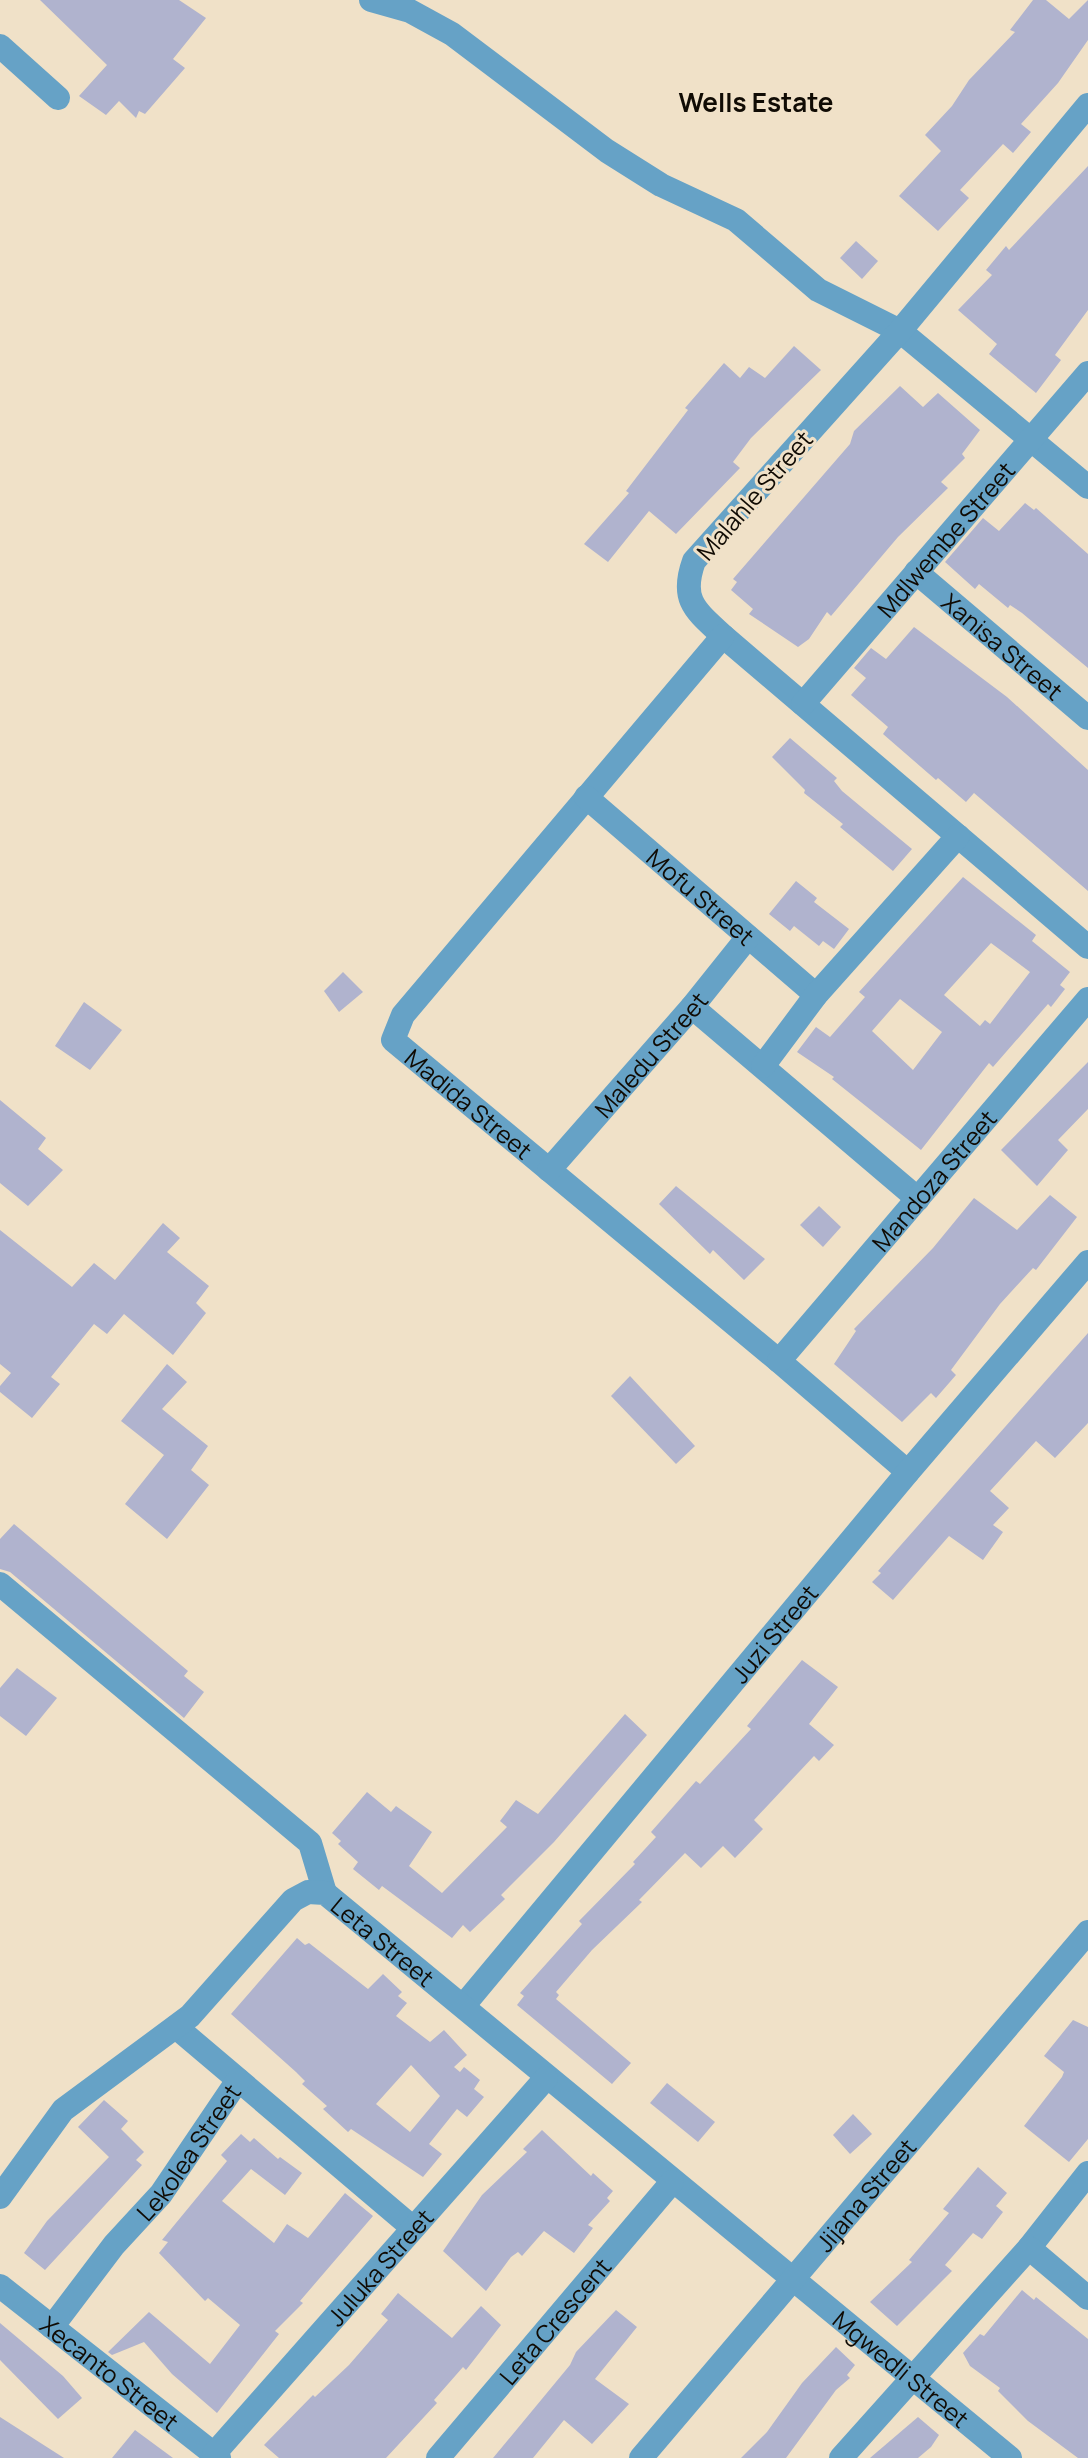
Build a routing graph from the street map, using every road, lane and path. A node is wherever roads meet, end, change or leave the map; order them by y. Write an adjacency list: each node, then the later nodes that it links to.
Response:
1 (371, 0): 5 (street)
2 (0, 46): 3 (street)
3 (58, 98)
4 (1088, 105): 5 (street, Malahle Street)
5 (900, 331): 7 (street); 10 (street, Malahle Street)
6 (1088, 373): 7 (street, Mdlwembe Street)
7 (1033, 439): 8 (street); 9 (street, Mdlwembe Street)
8 (1088, 487)
9 (916, 572): 11 (street, Mdlwembe Street); 12 (street, Xanisa Street)
10 (723, 636): 11 (street, Malahle Street); 13 (street, Madida Street)
11 (803, 704): 14 (street, Malahle Street)
12 (1088, 718)
13 (586, 797): 15 (street, Mofu Street); 21 (street, Madida Street)
14 (958, 836): 16 (street, Malahle Street); 17 (street)
15 (748, 937): 17 (street, Mofu Street); 19 (street, Maledu Street)
16 (1088, 947)
17 (816, 995): 20 (street)
18 (1088, 999): 22 (street, Mandoza Street)
19 (692, 1007): 20 (street); 21 (street, Maledu Street)
20 (763, 1066): 22 (street)
21 (549, 1170): 24 (street, Madida Street)
22 (918, 1199): 24 (street, Mandoza Street)
23 (1088, 1262): 25 (street, Juzi Street)
24 (779, 1361): 25 (street, Madida Street)
25 (908, 1472): 29 (street, Juzi Street)
26 (0, 1584): 27 (street)
27 (325, 1893): 29 (street, Leta Street); 30 (street, Leta Street)
28 (1088, 1932): 38 (street, Jijana Street)
29 (464, 2005): 31 (street, Leta Street)
30 (176, 2027): 32 (street); 35 (street, Leta Street)
31 (546, 2078): 34 (street, Leta Street); 36 (street, Juluka Street)
32 (238, 2080): 36 (street, Lekolea Street); 41 (street, Lekolea Street)
33 (1088, 2173): 37 (street)
34 (672, 2182): 38 (street, Leta Street); 44 (street, Leta Crescent)
35 (0, 2197)
36 (413, 2228): 43 (street, Juluka Street)
37 (1029, 2248): 40 (street); 42 (street)
38 (792, 2280): 42 (street, Mgwedli Street); 45 (street, Jijana Street)
39 (0, 2286): 41 (street, Xecanto Street)
40 (1088, 2298)
41 (52, 2327): 43 (street, Xecanto Street)
42 (912, 2375): 46 (street); 47 (street, Mgwedli Street)
43 (216, 2456)
44 (438, 2458)
45 (641, 2458)
46 (841, 2458)
47 (1010, 2458)

